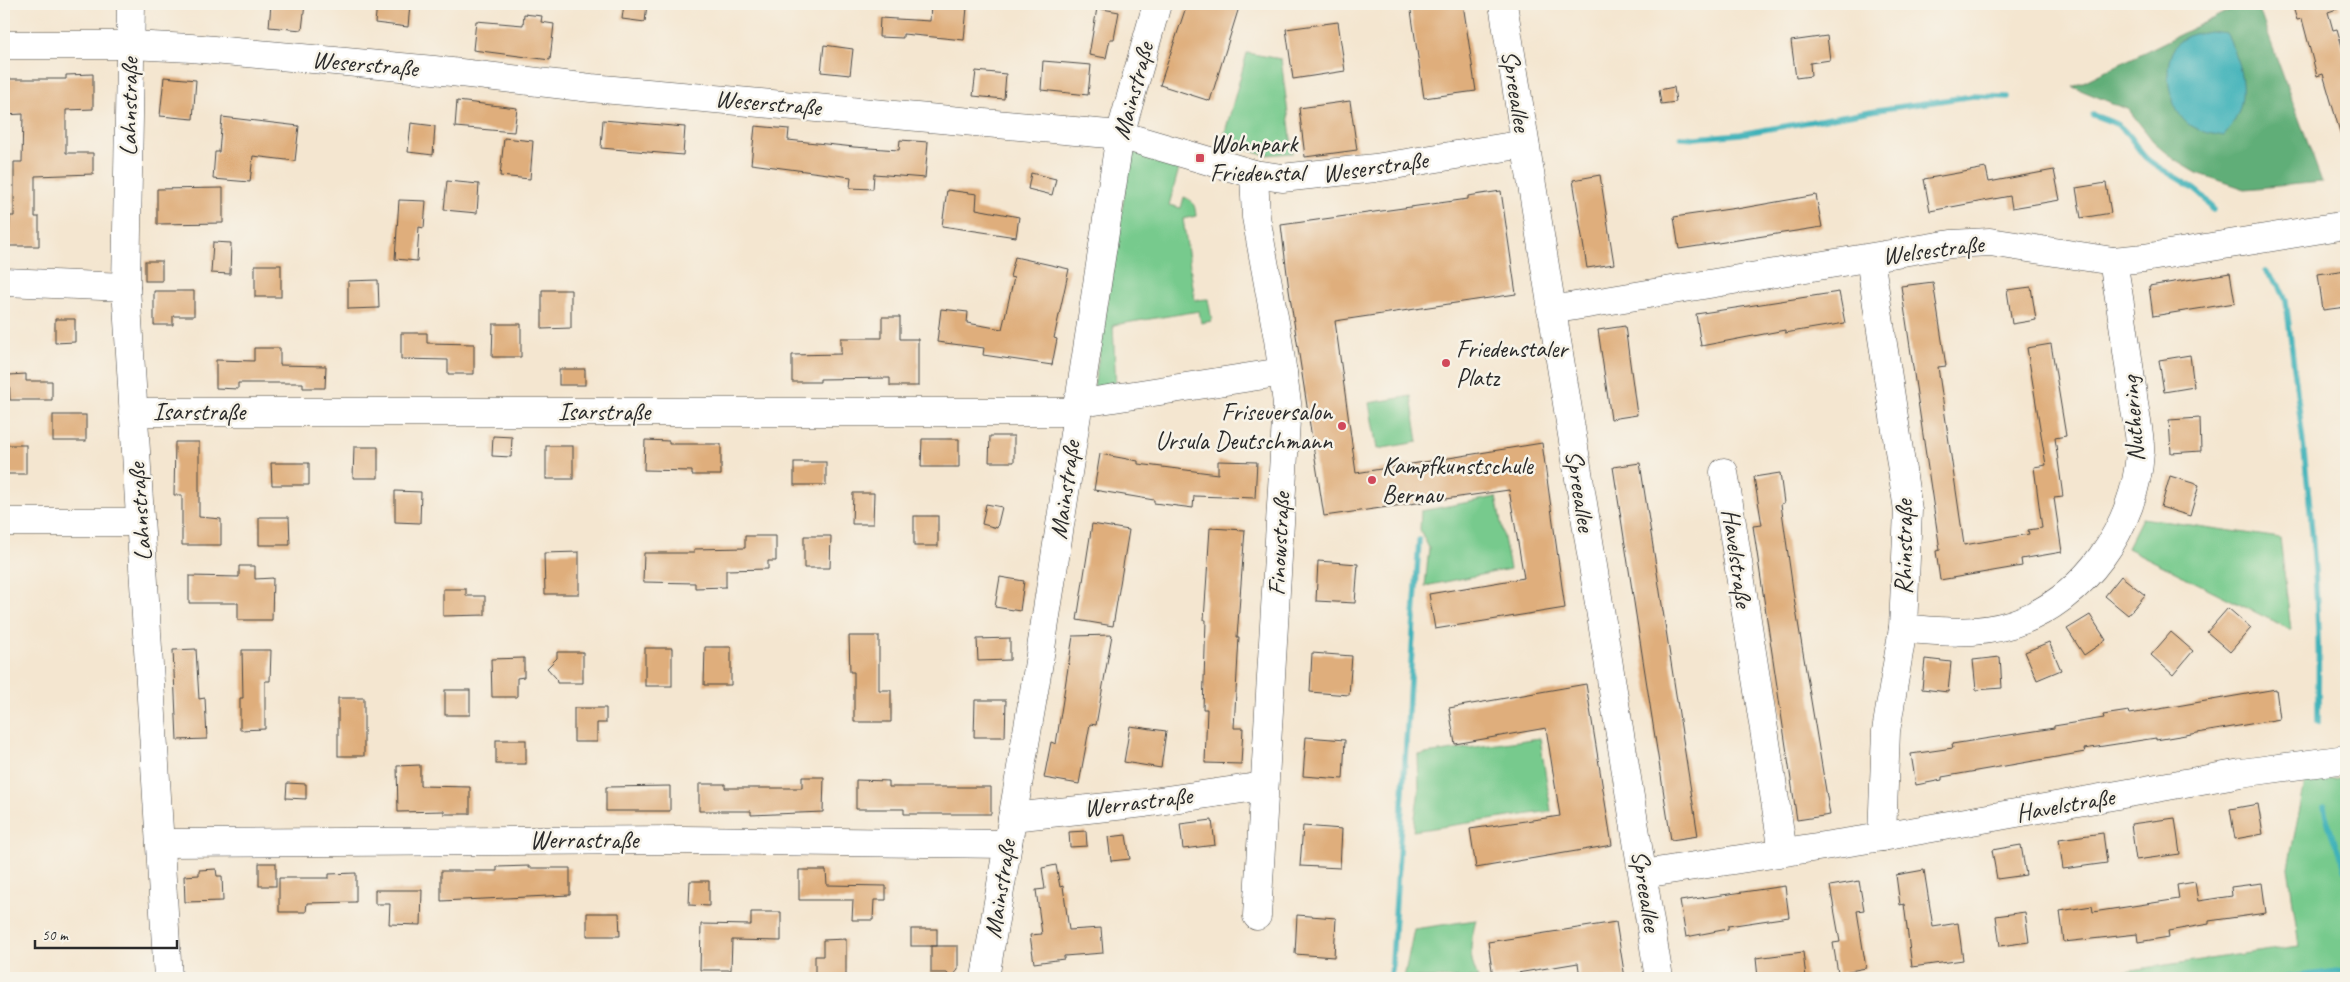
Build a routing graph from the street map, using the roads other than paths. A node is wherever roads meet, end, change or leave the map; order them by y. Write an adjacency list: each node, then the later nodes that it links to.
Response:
1 (130, 4): 5 (street, Lahnstraße)
2 (1157, 4): 6 (street, Mainstraße)
3 (1503, 4): 7 (street, Spreeallee)
4 (4, 44): 5 (street, Weserstraße)
5 (130, 45): 6 (street, Weserstraße); 13 (street, Lahnstraße)
6 (1120, 135): 8 (street, Weserstraße); 16 (street, Mainstraße)
7 (1525, 144): 8 (street, Weserstraße); 14 (street, Spreeallee)
8 (1254, 174): 15 (street, Finowstraße)
9 (2346, 225): 11 (street, Welsestraße)
10 (1870, 258): 11 (street, Welsestraße); 14 (street, Welsestraße); 21 (street, Rhinstraße)
11 (2113, 261): 21 (street, Nuthering)
12 (4, 282): 13 (street)
13 (126, 287): 17 (street, Lahnstraße)
14 (1551, 310): 29 (street, Spreeallee)
15 (1283, 372): 16 (street, Isarstraße); 23 (street, Finowstraße)
16 (1077, 406): 17 (street, Isarstraße); 24 (street, Mainstraße)
17 (133, 412): 20 (street, Lahnstraße)
18 (1724, 472): 28 (street, Havelstraße)
19 (4, 522): 20 (street)
20 (140, 522): 26 (street, Lahnstraße)
21 (1903, 628): 25 (street, Rhinstraße)
22 (2346, 759): 25 (street, Havelstraße)
23 (1264, 786): 24 (street, Werrastraße); 30 (street, Finowstraße)
24 (1012, 817): 27 (street, Mainstraße)
25 (1882, 837): 28 (street, Havelstraße)
26 (161, 843): 27 (street, Werrastraße); 31 (street, Lahnstraße)
27 (1008, 844): 32 (street, Mainstraße)
28 (1783, 852): 29 (street, Havelstraße)
29 (1643, 874): 33 (street, Spreeallee)
30 (1257, 916)
31 (168, 978)
32 (985, 978)
33 (1659, 978)

